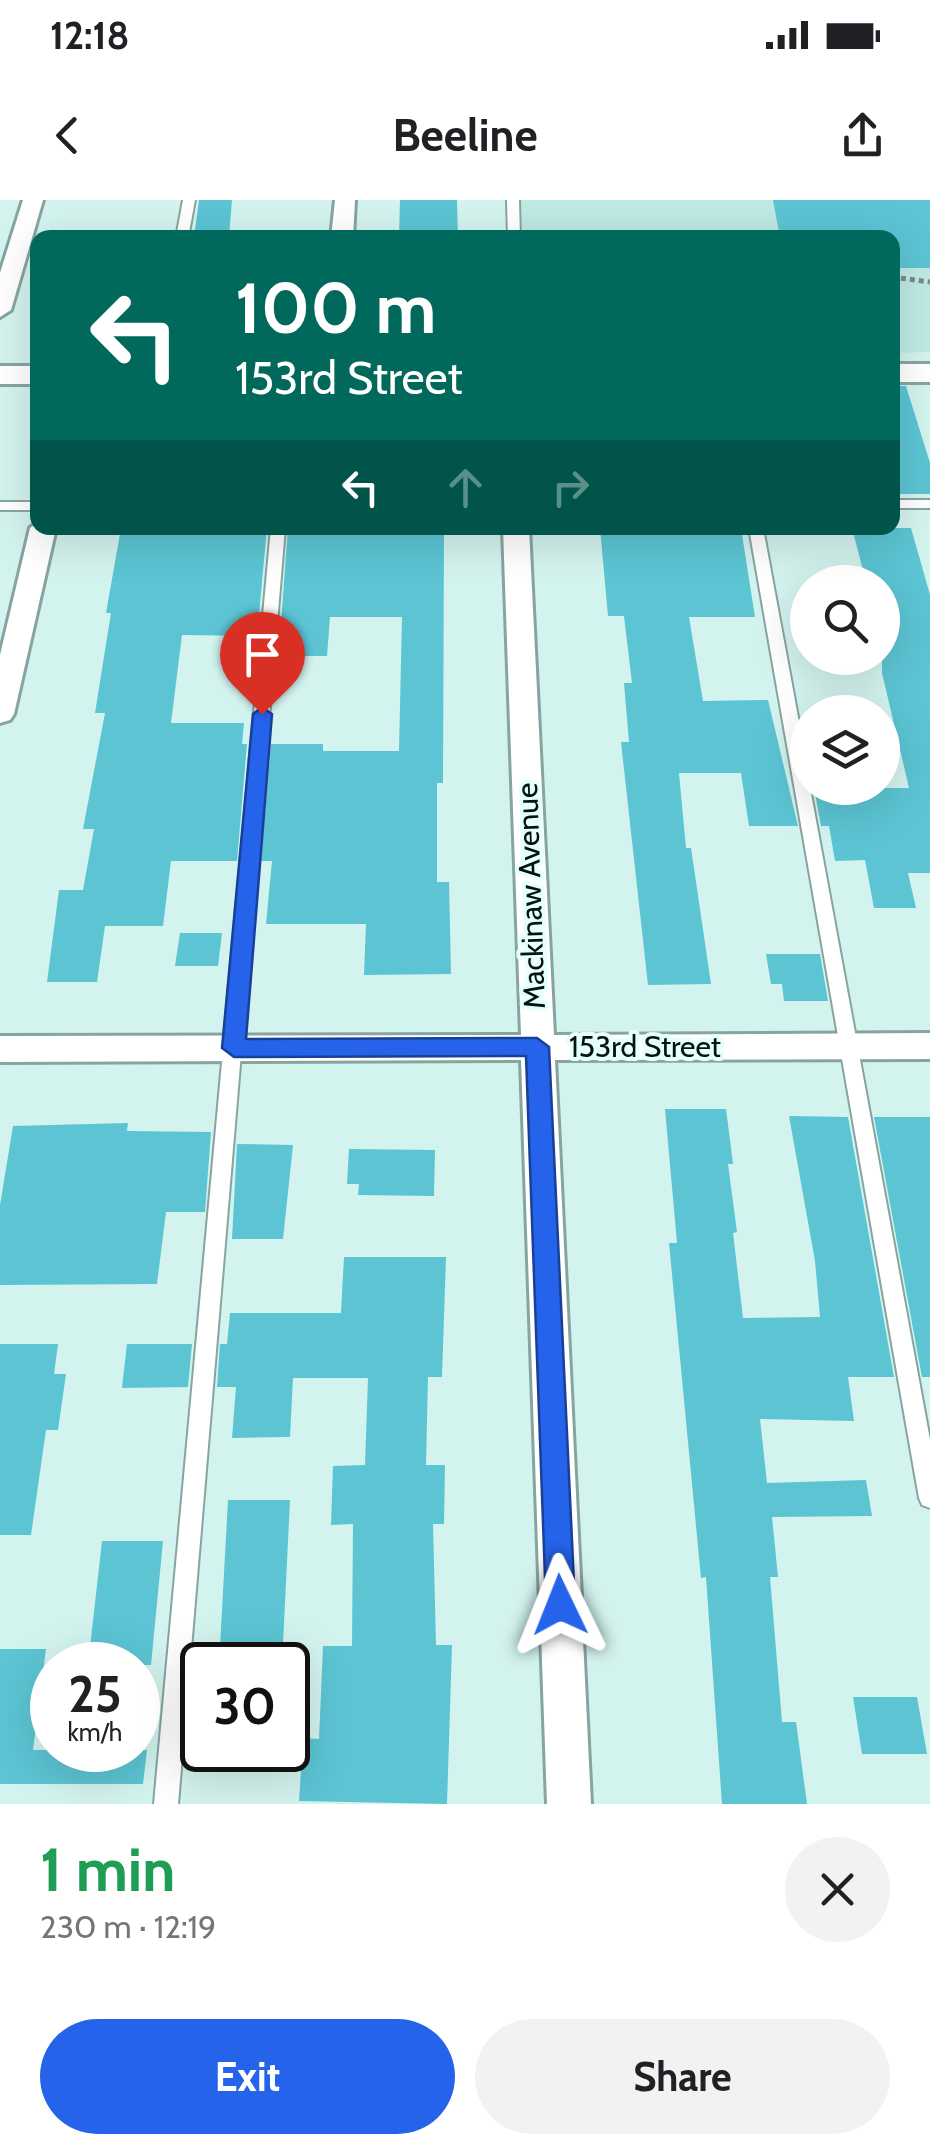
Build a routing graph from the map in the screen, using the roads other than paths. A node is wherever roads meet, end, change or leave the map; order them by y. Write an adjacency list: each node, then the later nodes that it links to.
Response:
1 (32, 200): 8 (street)
2 (189, 200): 5 (lane)
3 (345, 200): 6 (street)
4 (513, 200): 7 (lane)
5 (183, 230)
6 (343, 230)
7 (514, 230)
8 (0, 310)
9 (900, 373): 10 (street)
10 (930, 373)
11 (0, 375): 12 (street)
12 (30, 375)
13 (900, 504): 14 (lane)
14 (930, 504)
15 (0, 506): 16 (lane)
16 (30, 506)
17 (40, 535): 21 (street)
18 (277, 535): 25 (lane)
19 (516, 535): 23 (street, Mackinaw Avenue)
20 (757, 535): 24 (lane)
21 (0, 714)
22 (930, 1046): 24 (street, 153rd Street)
23 (537, 1047): 24 (street, 153rd Street); 25 (street, 153rd Street); 29 (street, Mackinaw Avenue)
24 (850, 1047): 27 (lane)
25 (234, 1048): 26 (street, 153rd Street); 28 (lane)
26 (0, 1049)
27 (930, 1498)
28 (166, 1804)
29 (568, 1804)

